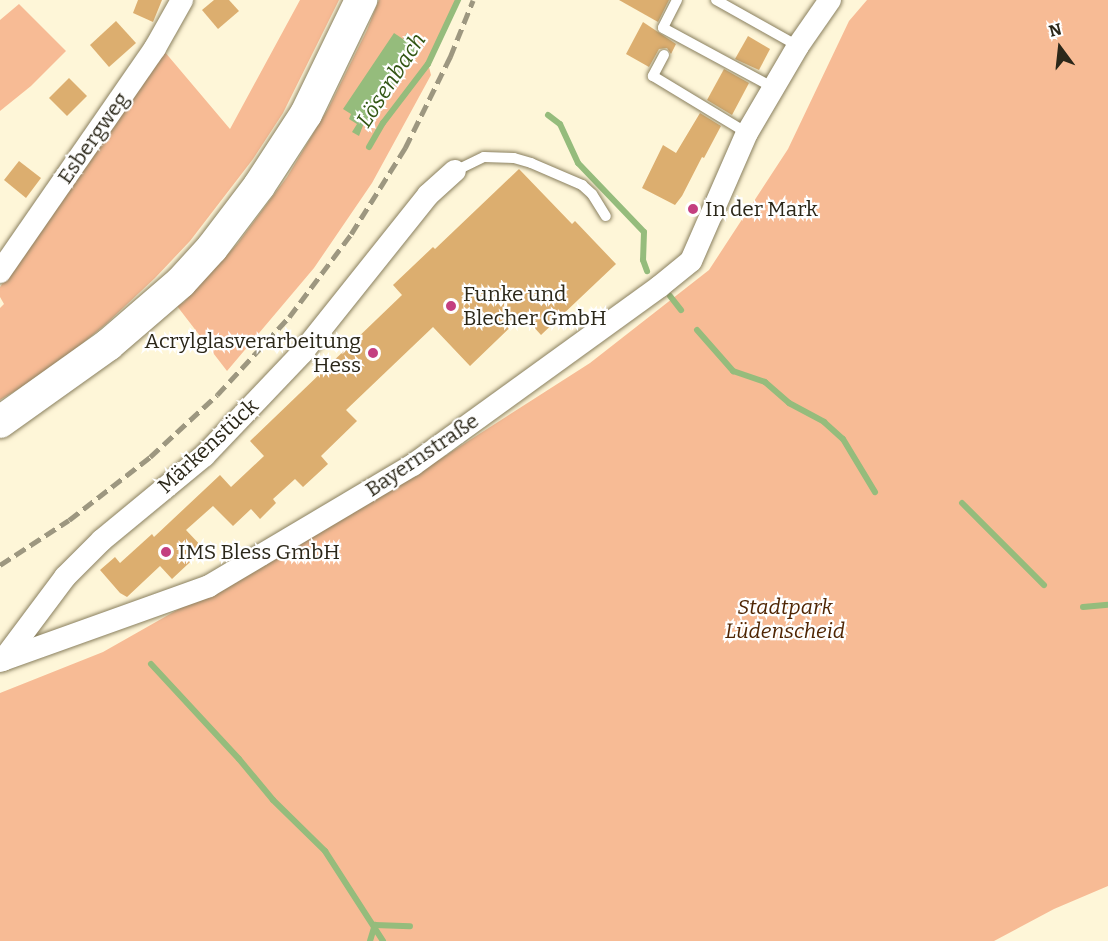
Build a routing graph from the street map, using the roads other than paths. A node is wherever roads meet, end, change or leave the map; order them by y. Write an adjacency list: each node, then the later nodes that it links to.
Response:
1 (182, 0): 12 (street, Esbergweg)
2 (361, 0): 13 (main road)
3 (677, 0): 8 (lane)
4 (716, 0): 6 (lane)
5 (830, 0): 6 (street, Bayernstraße)
6 (798, 46): 8 (street, Bayernstraße)
7 (664, 55): 9 (lane)
8 (774, 88): 9 (street, Bayernstraße)
9 (747, 133): 14 (street, Bayernstraße)
10 (455, 171): 11 (lane); 14 (street, Märkenstück)
11 (606, 216)
12 (0, 272)
13 (0, 422)
14 (1, 661)

